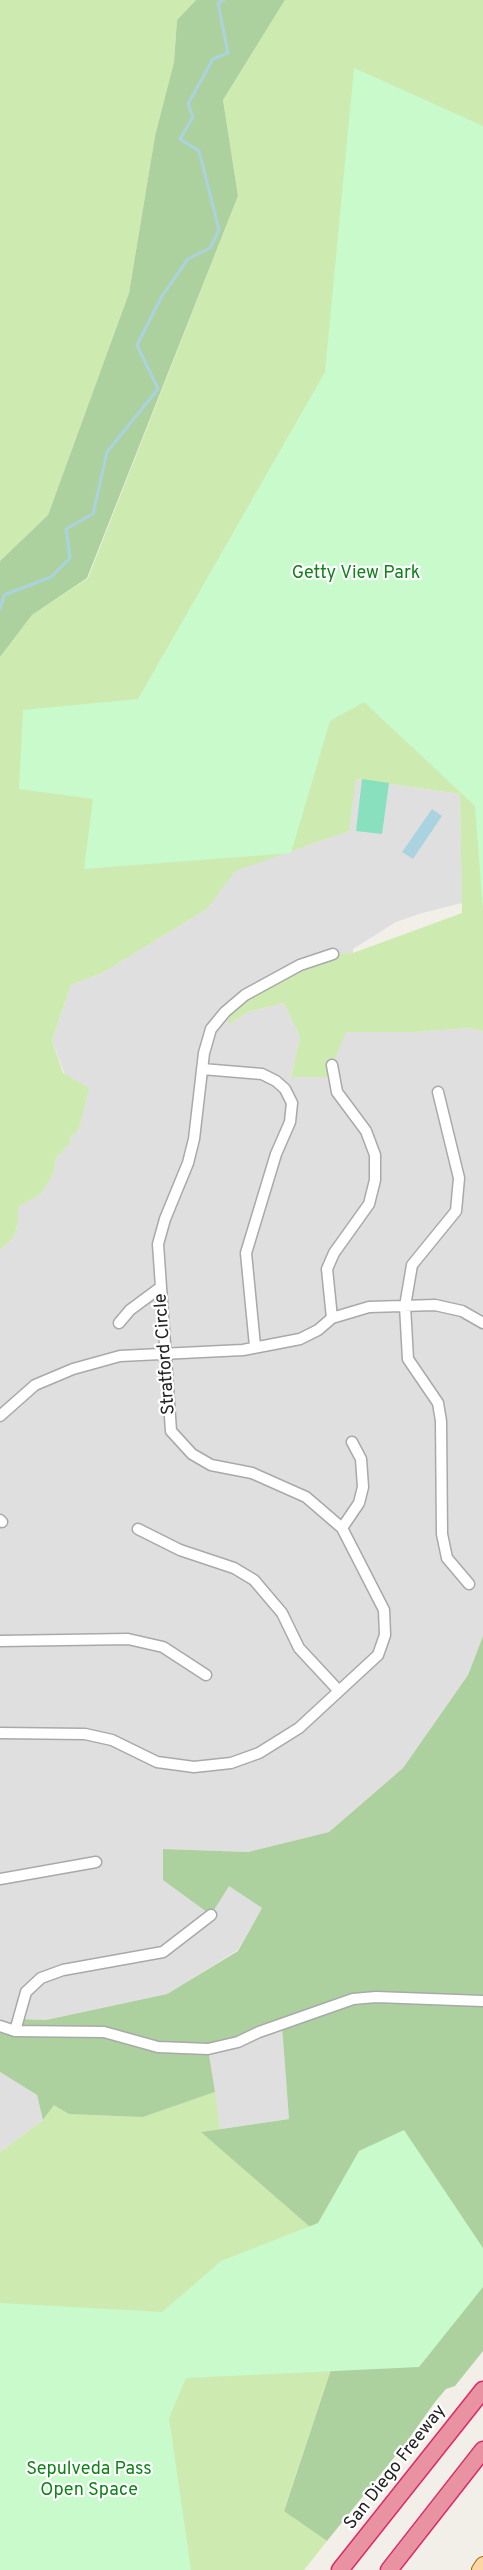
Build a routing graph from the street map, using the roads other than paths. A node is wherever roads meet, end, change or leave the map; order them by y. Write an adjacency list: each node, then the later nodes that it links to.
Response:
1 (333, 954): 3 (street, Stratford Circle)
2 (332, 1065): 7 (street)
3 (202, 1069): 5 (street, Stratford Circle); 10 (street)
4 (438, 1092): 6 (street)
5 (161, 1287): 8 (street); 11 (street, Stratford Circle)
6 (405, 1306): 7 (street); 9 (street); 16 (street)
7 (332, 1318): 10 (street)
8 (119, 1323)
9 (483, 1323)
10 (255, 1346): 11 (street)
11 (165, 1354): 12 (street); 14 (street, Stratford Circle)
12 (0, 1416)
13 (352, 1442): 14 (street)
14 (342, 1528): 19 (street, Stratford Circle)
15 (138, 1529): 19 (street)
16 (470, 1584)
17 (0, 1641): 18 (street)
18 (206, 1675)
19 (339, 1691): 20 (street, Stratford Circle)
20 (0, 1733)
21 (96, 1862): 22 (street)
22 (0, 1879)
23 (212, 1915): 26 (street)
24 (483, 2001): 26 (street)
25 (0, 2026): 26 (street)
26 (15, 2031)
27 (483, 2390): 31 (highway, San Diego Freeway)
28 (483, 2450): 30 (highway)
29 (483, 2564): 32 (main road)
30 (391, 2567)
31 (340, 2570)
32 (479, 2570)

